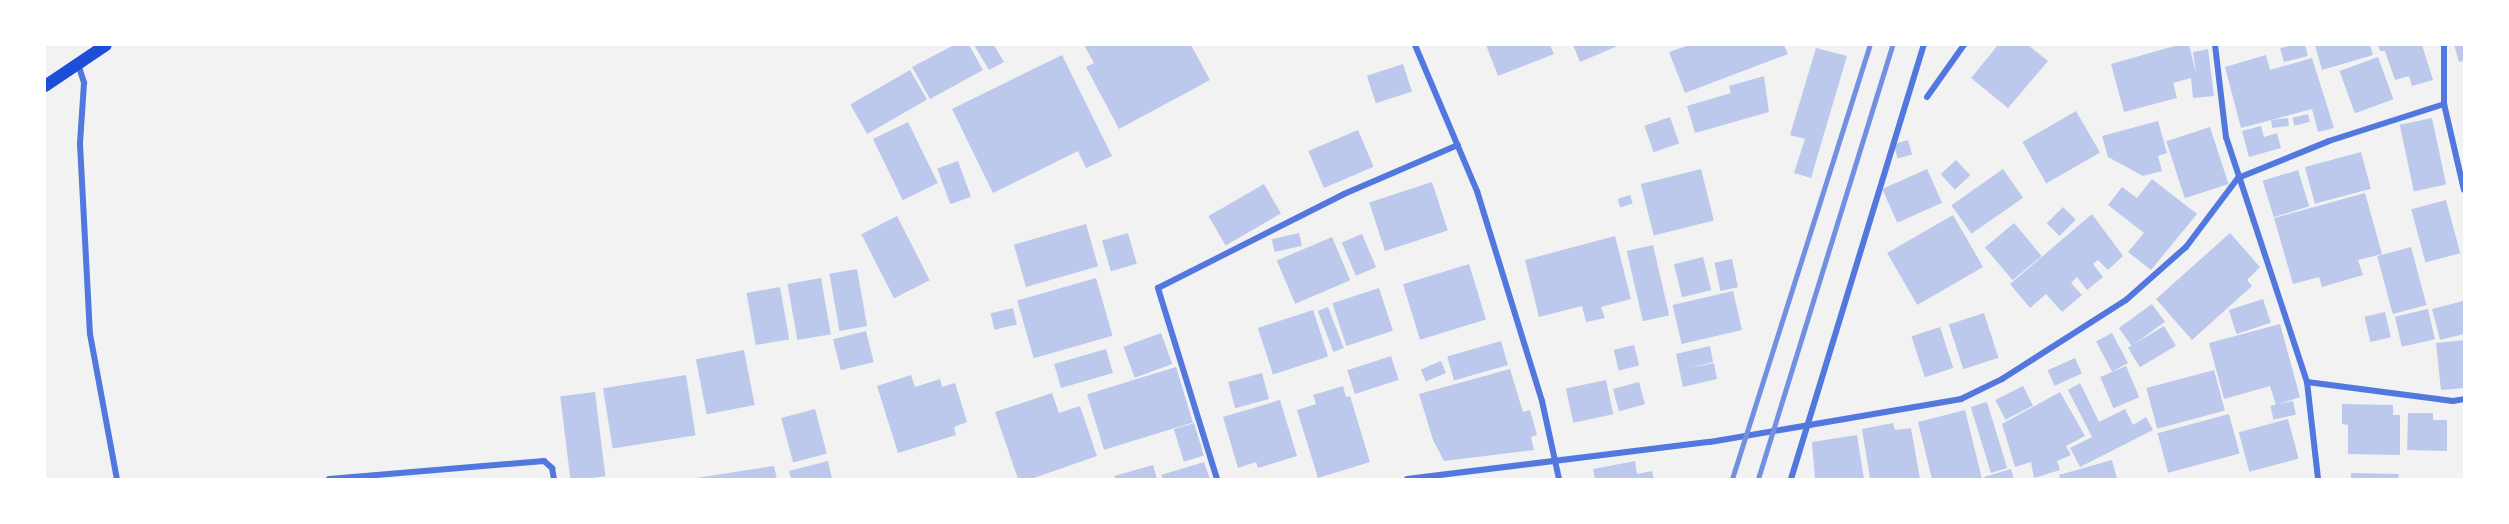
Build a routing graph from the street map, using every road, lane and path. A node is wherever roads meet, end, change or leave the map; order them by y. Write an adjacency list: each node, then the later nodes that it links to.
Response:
1 (106, 45): 7 (main road)
2 (1414, 45): 11 (street)
3 (1924, 45): 16 (street)
4 (1964, 45): 9 (street)
5 (2215, 45): 12 (street)
6 (2444, 45): 10 (street)
7 (78, 64): 8 (main road); 18 (street)
8 (45, 86)
9 (1927, 97)
10 (2444, 104): 12 (street); 13 (street)
11 (1458, 146): 17 (street); 21 (street)
12 (2238, 178): 14 (street); 16 (street)
13 (2464, 190)
14 (2307, 382): 15 (street); 25 (street)
15 (2464, 399)
16 (1807, 428): 17 (street); 24 (street)
17 (1556, 459): 22 (street); 23 (street)
18 (117, 479)
19 (328, 479): 20 (street)
20 (554, 479)
21 (1217, 479)
22 (1407, 479)
23 (1559, 479)
24 (1791, 479)
25 (2318, 479)

